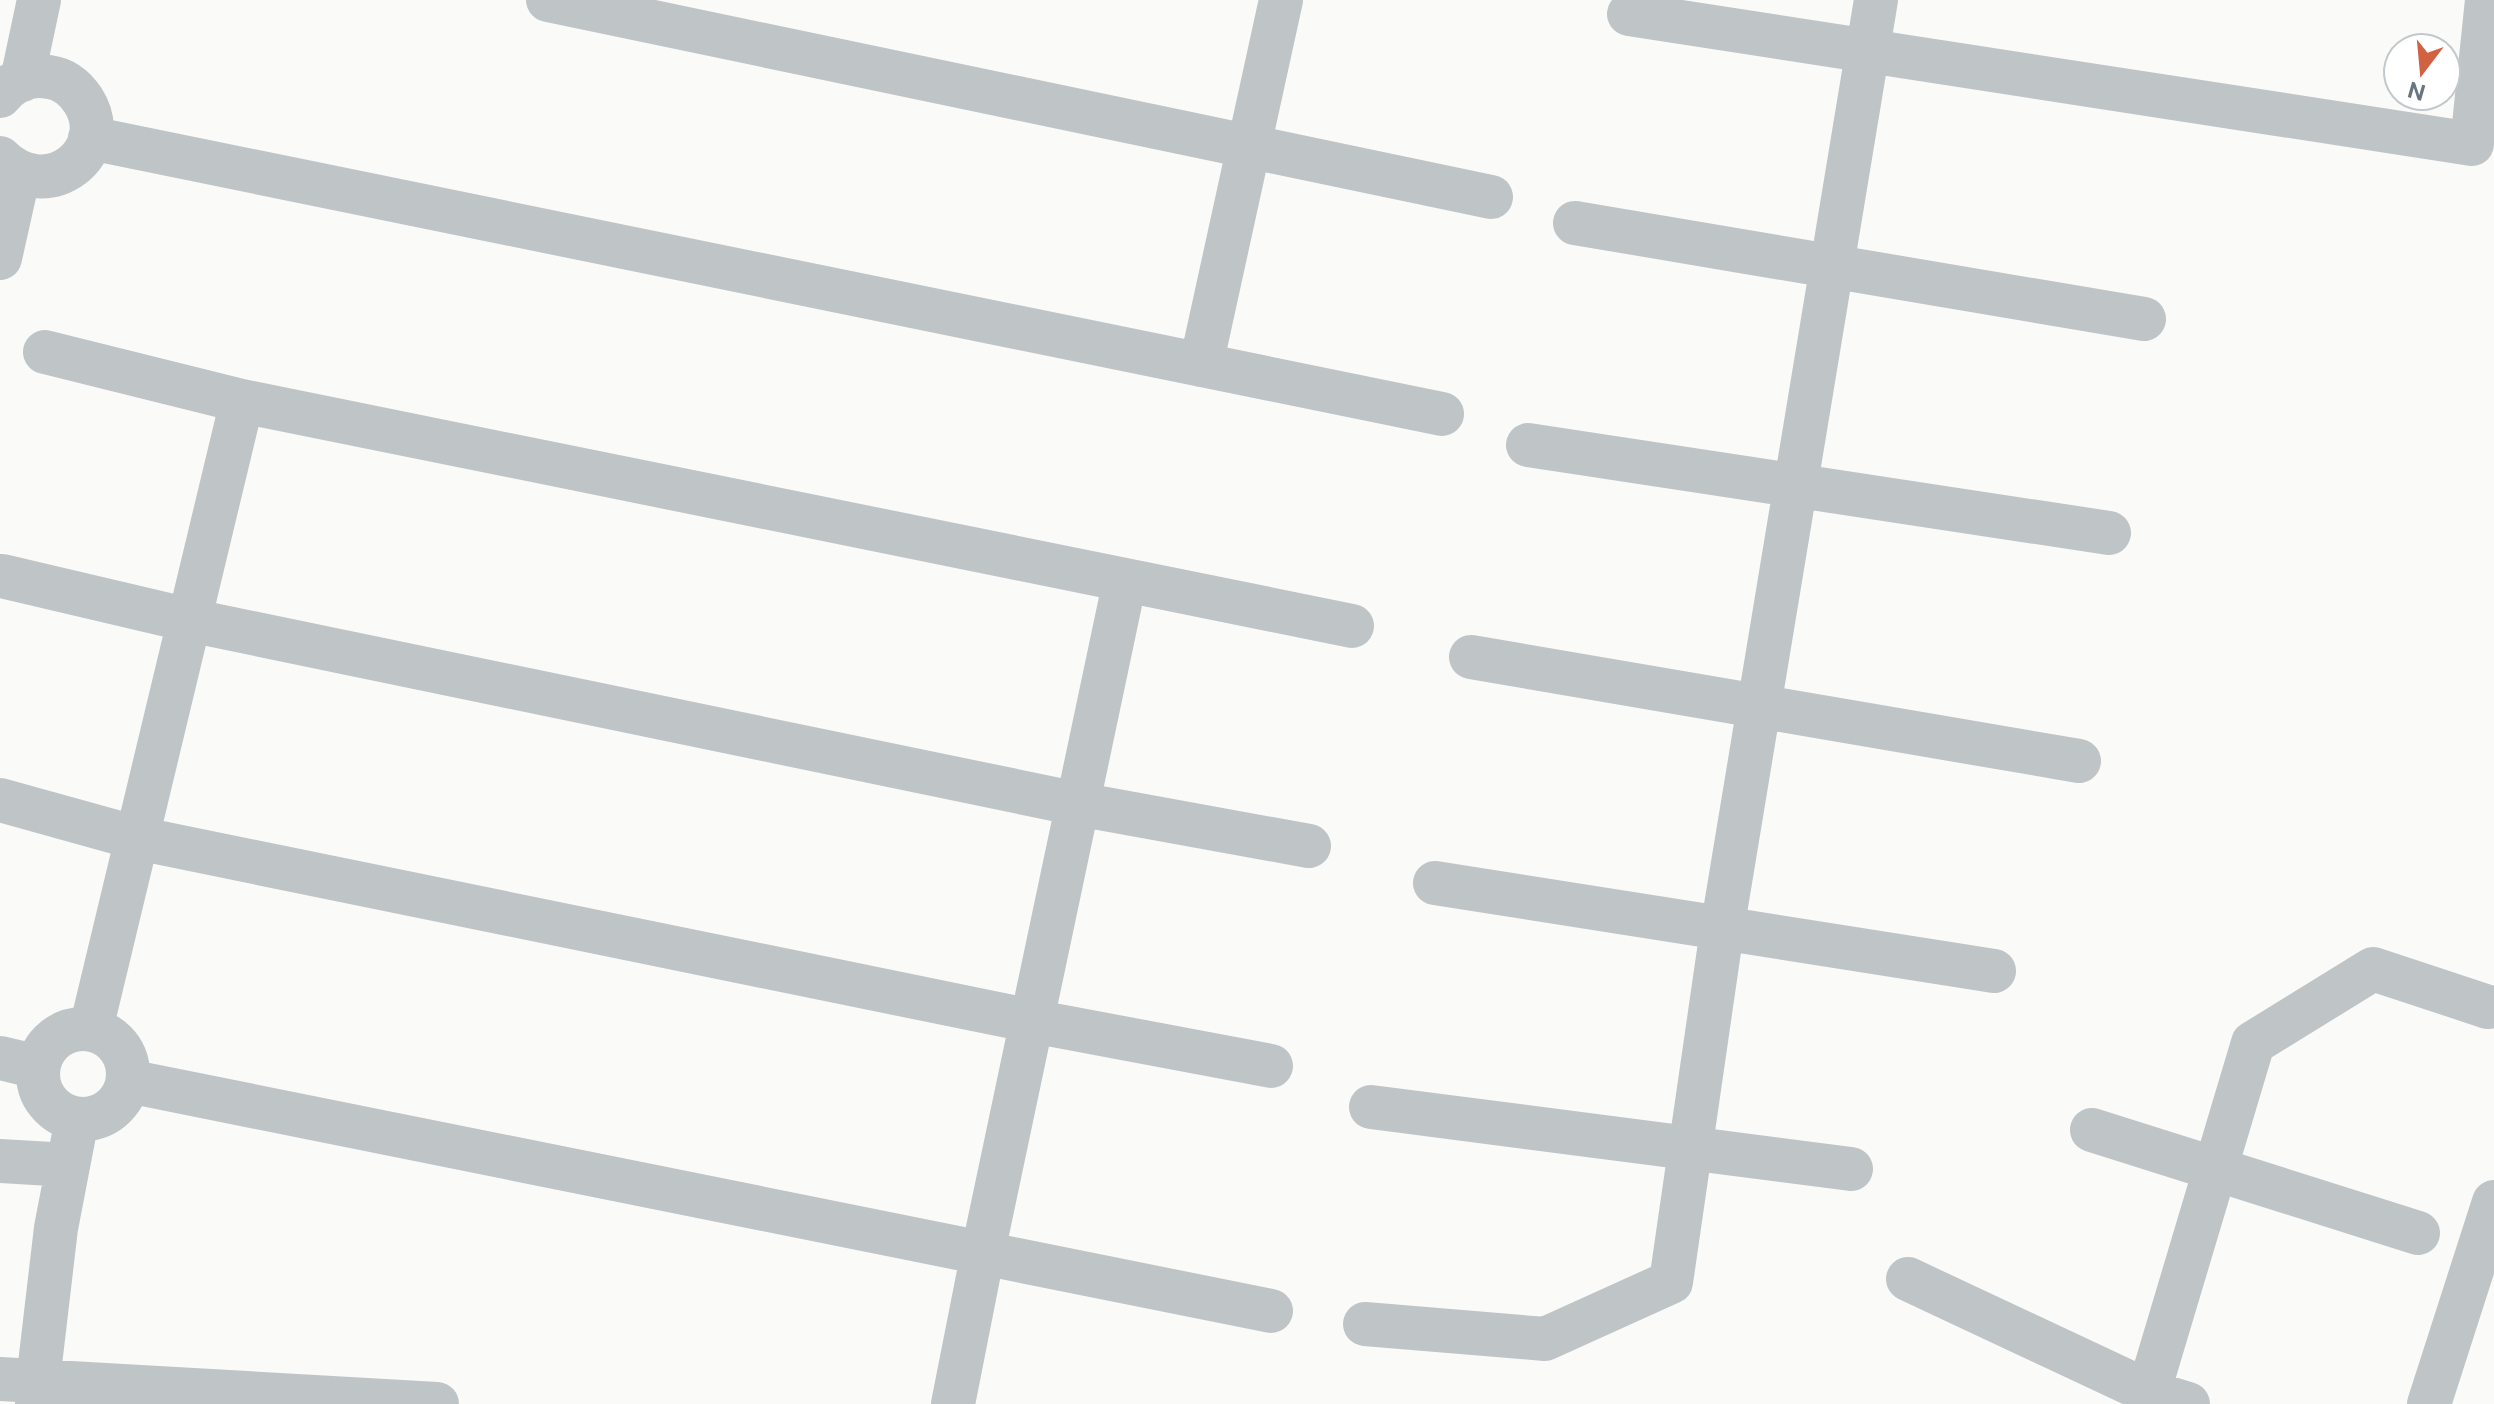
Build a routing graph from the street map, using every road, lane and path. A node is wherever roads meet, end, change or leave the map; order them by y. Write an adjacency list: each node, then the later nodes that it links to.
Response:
1 (39, 0): 8 (street)
2 (548, 0): 10 (street)
3 (1281, 0): 10 (street)
4 (1876, 0): 7 (street)
5 (2487, 0): 7 (street)
6 (1629, 14): 7 (street)
7 (1867, 50): 15 (street)
8 (11, 88): 9 (street)
9 (90, 138): 11 (street); 18 (street)
10 (1248, 146): 12 (street); 18 (street)
11 (10, 165): 14 (street)
12 (1491, 197)
13 (1575, 223): 15 (street)
14 (0, 258)
15 (1833, 267): 16 (street); 22 (street)
16 (2144, 319)
17 (45, 352): 19 (street)
18 (1201, 365): 20 (street)
19 (242, 401): 25 (street); 26 (street)
20 (1442, 414)
21 (1528, 445): 22 (street)
22 (1797, 484): 23 (street); 29 (street)
23 (2109, 533)
24 (2, 576): 26 (street)
25 (1125, 580): 27 (street); 32 (street)
26 (189, 620): 32 (street); 33 (street)
27 (1352, 626)
28 (1471, 657): 29 (street)
29 (1759, 706): 30 (street); 36 (street)
30 (2079, 761)
31 (0, 800): 33 (street)
32 (1078, 804): 34 (street); 39 (street)
33 (137, 838): 39 (street); 40 (street)
34 (1309, 846)
35 (1435, 883): 36 (street)
36 (1722, 930): 37 (street); 47 (street)
37 (1994, 971)
38 (2488, 1007): 51 (street)
39 (1032, 1021): 42 (street); 54 (street)
40 (91, 1029): 41 (street); 43 (street)
41 (19, 1062): 45 (street)
42 (1271, 1066)
43 (128, 1081): 45 (street); 54 (street)
44 (1371, 1107): 47 (street)
45 (77, 1119): 49 (street)
46 (2092, 1130): 51 (street)
47 (1690, 1149): 50 (street); 57 (street)
48 (0, 1161): 49 (street)
49 (68, 1165): 58 (street)
50 (1851, 1169)
51 (2216, 1169): 53 (street); 59 (street)
52 (2494, 1202): 62 (street)
53 (2418, 1233)
54 (983, 1252): 56 (street); 61 (street)
55 (1908, 1279): 59 (street)
56 (1271, 1311)
57 (1365, 1324)
58 (25, 1388): 60 (street)
59 (2161, 1400)
60 (437, 1404)
61 (953, 1404)
62 (2429, 1404)

